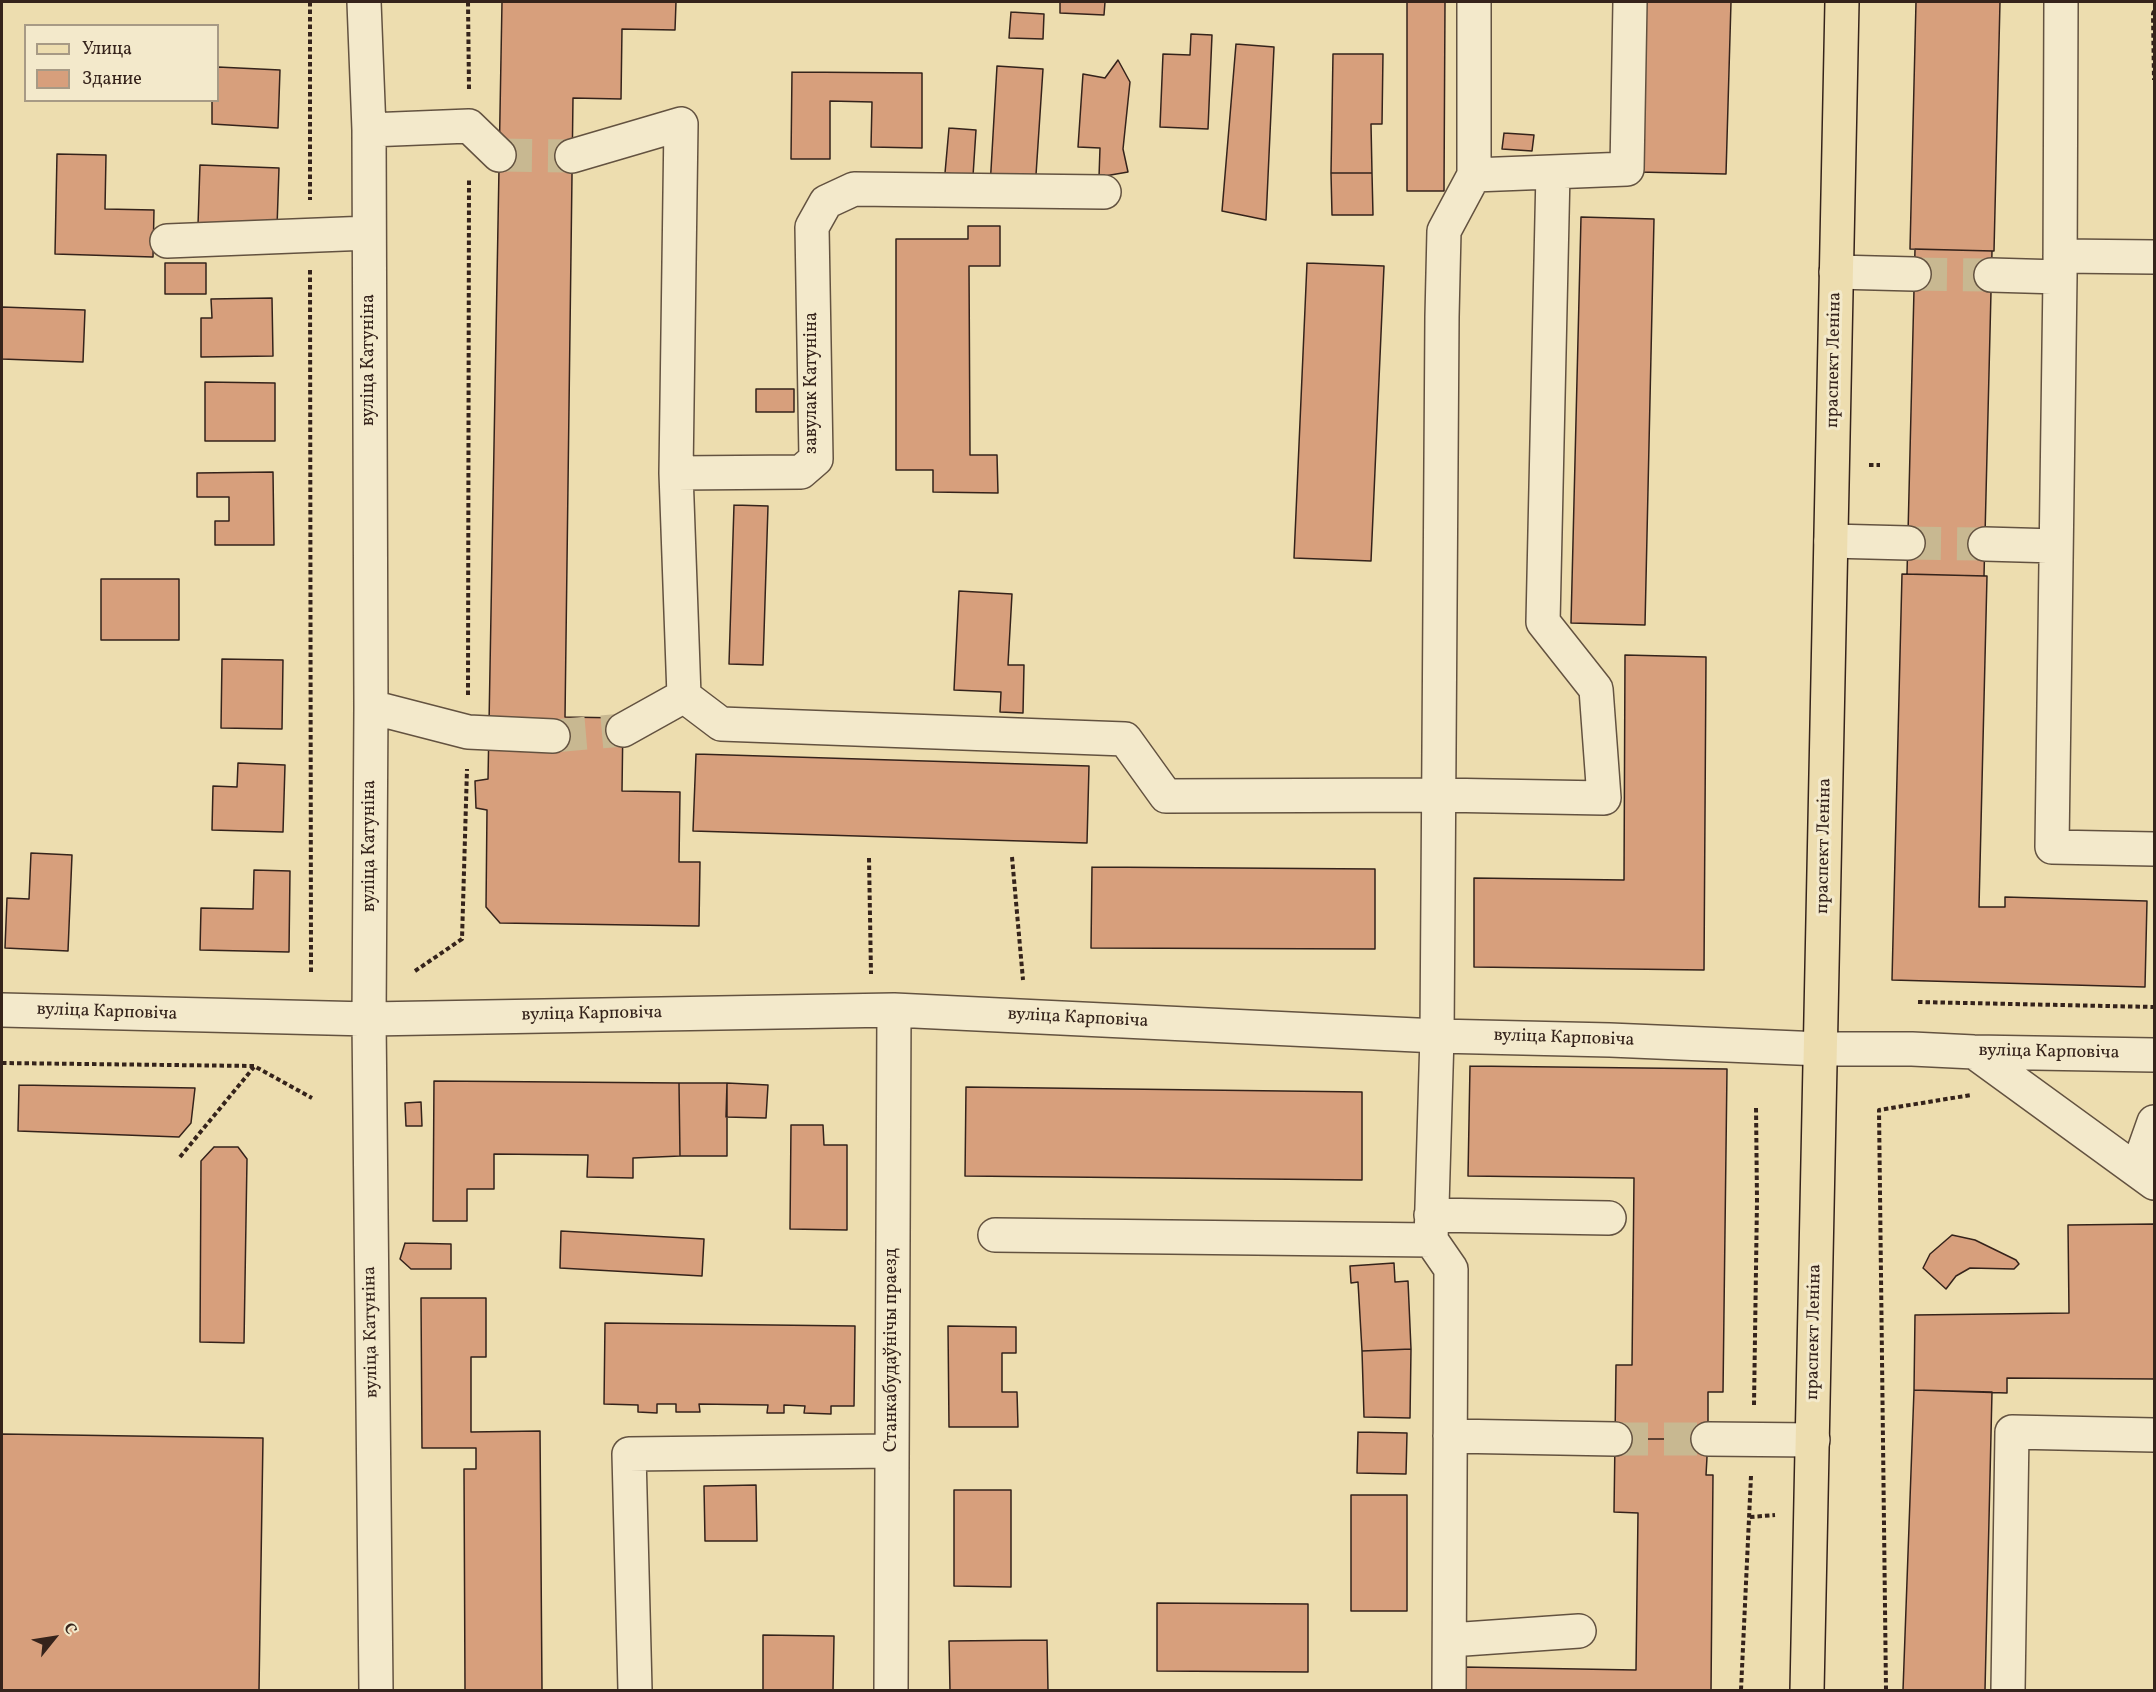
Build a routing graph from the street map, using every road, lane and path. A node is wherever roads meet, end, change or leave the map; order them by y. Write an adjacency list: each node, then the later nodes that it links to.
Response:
1 (310, 2): 18 (path)
2 (364, 2): 11 (street, вуліца Катуніна)
3 (468, 2): 10 (path)
4 (1474, 2): 15 (street)
5 (1630, 2): 14 (street)
6 (1842, 2): 22 (main road, праспект Леніна)
7 (2061, 2): 21 (street)
8 (2154, 10): 9 (path)
9 (2154, 80)
10 (469, 126): 11 (street); 12 (street); 33 (path)
11 (369, 130): 17 (street, вуліца Катуніна)
12 (499, 155)
13 (572, 156): 25 (street)
14 (1553, 172): 15 (street); 35 (street)
15 (1474, 176): 35 (street)
16 (1104, 192): 25 (street, завулак Катуніна)
17 (369, 233): 18 (street); 31 (street, вуліца Катуніна)
18 (310, 235): 19 (street); 40 (path)
19 (167, 241)
20 (2154, 257): 21 (street)
21 (2060, 266): 24 (street); 29 (street)
22 (1836, 272): 23 (street); 26 (main road, праспект Леніна)
23 (1914, 274)
24 (1991, 275)
25 (676, 473): 30 (street)
26 (1831, 541): 27 (street); 48 (main road, праспект Леніна)
27 (1908, 543)
28 (1985, 544): 29 (street)
29 (2056, 546): 36 (street)
30 (684, 696): 32 (street); 35 (street)
31 (371, 707): 33 (street); 46 (street, вуліца Катуніна)
32 (624, 730)
33 (468, 732): 34 (street); 39 (path)
34 (553, 736)
35 (1438, 795): 47 (street)
36 (2154, 849)
37 (1012, 857): 45 (path)
38 (868, 858): 44 (path)
39 (415, 971)
40 (311, 974)
41 (1918, 1002): 42 (path)
42 (2154, 1007)
43 (2, 1010): 46 (street, вуліца Карповіча)
44 (883, 1010): 45 (street, вуліца Карповіча); 46 (street, вуліца Карповіча); 68 (street, Станкабудаўнічы праезд)
45 (1026, 1017): 47 (street, вуліца Карповіча)
46 (369, 1020): 71 (street, вуліца Катуніна)
47 (1437, 1036): 48 (street, вуліца Карповіча); 60 (street)
48 (1821, 1049): 49 (street, вуліца Карповіча); 67 (main road, праспект Леніна)
49 (1974, 1052): 50 (street, вуліца Карповіча); 58 (street)
50 (2154, 1055)
51 (2, 1063): 52 (path)
52 (254, 1066): 54 (path); 57 (path)
53 (1976, 1094): 77 (path)
54 (312, 1098)
55 (1756, 1106): 65 (path)
56 (2154, 1122): 58 (street)
57 (180, 1157)
58 (2146, 1176)
59 (1609, 1218): 60 (street)
60 (1431, 1227): 61 (street); 62 (street)
61 (995, 1235)
62 (1450, 1436): 66 (street); 70 (street)
63 (2154, 1436): 78 (street)
64 (1708, 1438): 65 (street)
65 (1753, 1438): 67 (street); 75 (path)
66 (1616, 1439)
67 (1813, 1440): 76 (main road, праспект Леніна)
68 (892, 1451): 72 (street); 73 (street, Станкабудаўнічы праезд)
69 (1579, 1631): 70 (street)
70 (1449, 1640): 74 (street)
71 (376, 1690)
72 (634, 1690)
73 (891, 1690)
74 (1449, 1690)
75 (1741, 1690)
76 (1808, 1690)
77 (1886, 1690)
78 (2008, 1690)

